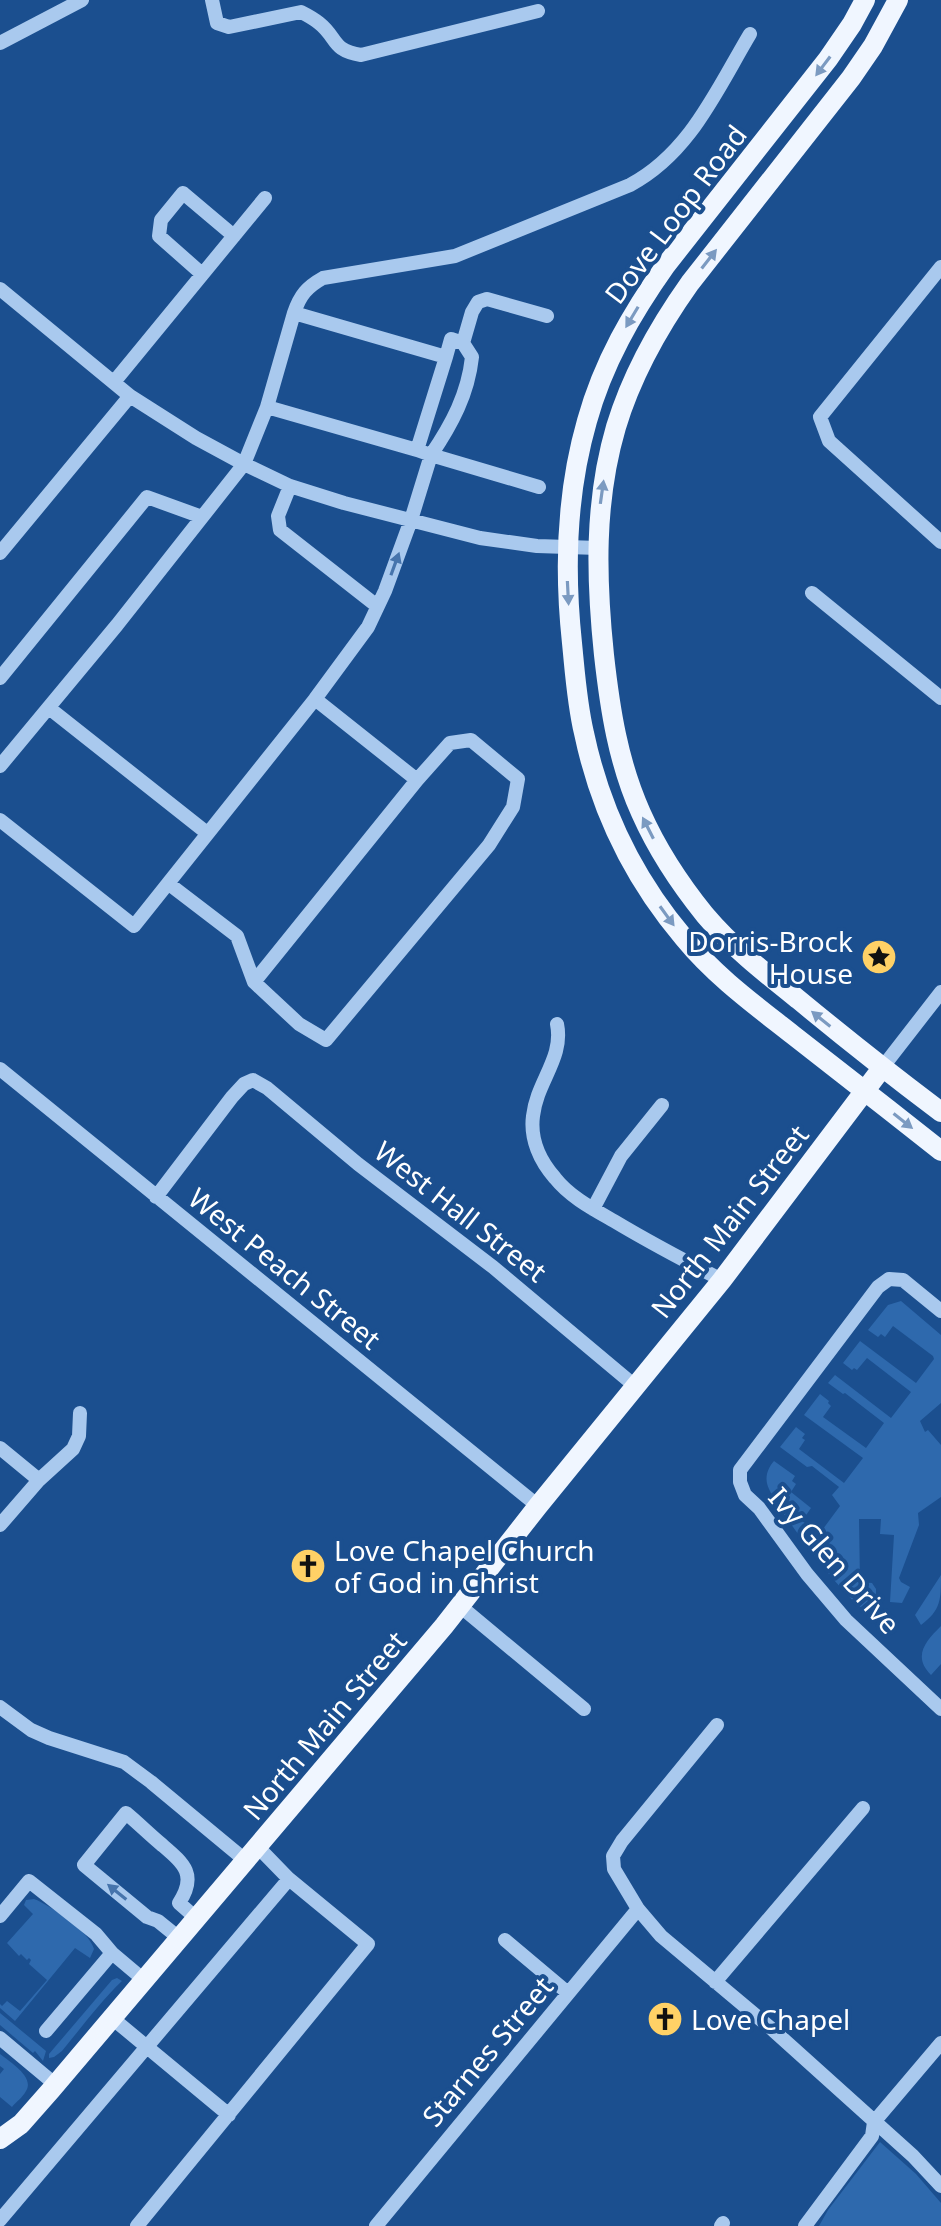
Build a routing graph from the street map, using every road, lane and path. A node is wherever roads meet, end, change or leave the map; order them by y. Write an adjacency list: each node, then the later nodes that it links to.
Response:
1 (82, 0): 7 (street)
2 (212, 0): 5 (street)
3 (865, 0): 28 (main road, Dove Loop Road, one-way to 28)
4 (898, 0): 29 (main road, Dove Loop Road, one-way to 4)
5 (538, 11)
6 (750, 34): 13 (street)
7 (0, 43)
8 (265, 198): 9 (street)
9 (234, 236): 11 (street); 11 (street)
10 (941, 267): 26 (street)
11 (202, 274): 17 (street)
12 (0, 289): 17 (street)
13 (294, 313): 16 (street); 19 (street)
14 (547, 316): 15 (street)
15 (463, 343): 16 (street); 20 (street)
16 (446, 357): 20 (street)
17 (114, 382): 18 (street)
18 (130, 396): 21 (street); 27 (street)
19 (267, 407): 20 (street); 21 (street)
20 (424, 452): 23 (street); 25 (street)
21 (244, 464): 22 (street); 24 (street)
22 (290, 486): 25 (street); 31 (street)
23 (539, 487)
24 (202, 517): 32 (street); 35 (street)
25 (411, 520): 28 (street); 31 (street, one-way to 25)
26 (941, 542)
27 (3, 543)
28 (568, 546): 29 (street); 46 (main road, Dove Loop Road, one-way to 46)
29 (598, 548): 44 (main road, Dove Loop Road, one-way to 29)
30 (812, 593): 33 (street)
31 (377, 606): 34 (street)
32 (0, 678)
33 (941, 698)
34 (315, 699): 37 (street); 39 (street)
35 (49, 708): 36 (street); 39 (street)
36 (0, 766)
37 (417, 780): 41 (street); 41 (street)
38 (0, 820): 40 (street)
39 (207, 833): 40 (street)
40 (169, 884): 41 (street)
41 (254, 982)
42 (941, 992): 44 (street)
43 (557, 1024): 51 (street)
44 (882, 1068): 46 (main road, North Main Street); 48 (main road, Dove Loop Road)
45 (0, 1069): 50 (street, West Peach Street)
46 (865, 1091): 49 (main road, Dove Loop Road, one-way to 49); 52 (main road, North Main Street)
47 (662, 1105): 51 (street)
48 (941, 1112)
49 (941, 1151)
50 (156, 1197): 54 (street, West Hall Street); 58 (street, West Peach Street)
51 (593, 1209): 52 (street)
52 (722, 1280): 54 (main road, North Main Street)
53 (941, 1311): 63 (street, Ivy Glen Drive)
54 (635, 1386): 58 (main road, North Main Street)
55 (80, 1413): 57 (street)
56 (0, 1448): 57 (street)
57 (39, 1480): 59 (street)
58 (538, 1506): 60 (main road, North Main Street)
59 (0, 1525)
60 (460, 1606): 62 (street); 66 (main road, North Main Street)
61 (0, 1707): 66 (street)
62 (584, 1709)
63 (941, 1709)
64 (717, 1725): 68 (street)
65 (863, 1808): 75 (street)
66 (251, 1853): 67 (street); 70 (main road, North Main Street)
67 (289, 1879): 81 (street); 83 (street)
68 (638, 1909): 75 (street); 76 (street, Starnes Street)
69 (0, 1916): 73 (street)
70 (196, 1918): 71 (main road, North Main Street); 71 (street, one-way to 70)
71 (179, 1938): 74 (main road, North Main Street)
72 (505, 1940): 76 (street)
73 (112, 1953): 74 (street); 78 (street)
74 (144, 1980): 77 (main road, North Main Street)
75 (715, 1982): 84 (street)
76 (568, 1993): 89 (street, Starnes Street)
77 (112, 2018): 81 (street); 82 (main road, North Main Street)
78 (46, 2031)
79 (0, 2038): 82 (street)
80 (941, 2043): 84 (street)
81 (147, 2046): 83 (street); 87 (street)
82 (56, 2085): 85 (main road, North Main Street)
83 (229, 2115): 88 (street)
84 (874, 2122): 86 (street); 90 (street)
85 (0, 2139)
86 (941, 2186)
87 (0, 2220)
88 (137, 2226)
89 (376, 2226)
90 (805, 2226)

